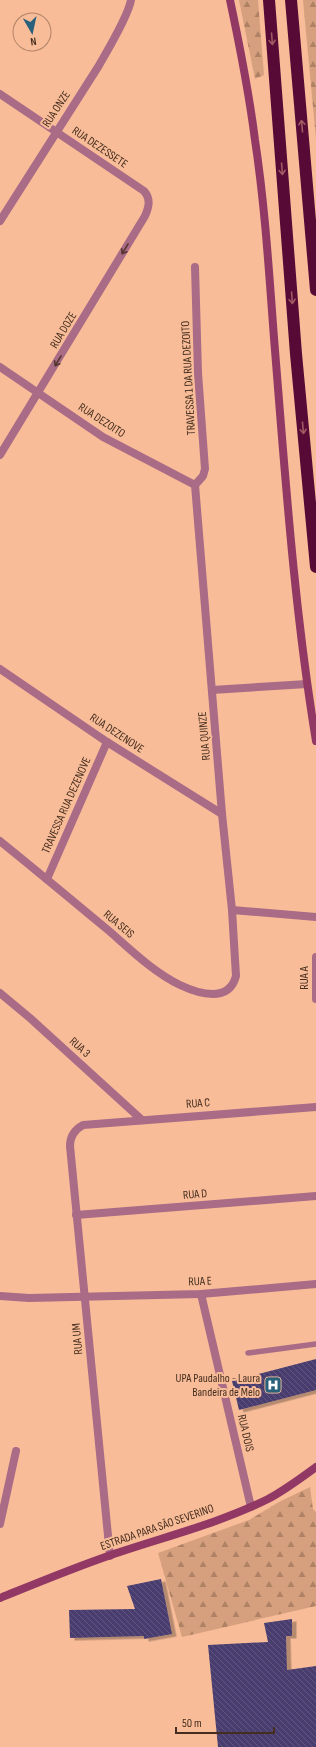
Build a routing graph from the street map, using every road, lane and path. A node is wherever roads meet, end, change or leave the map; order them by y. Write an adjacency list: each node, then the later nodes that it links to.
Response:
1 (230, 0): 17 (main road)
2 (270, 0): 15 (highway, one-way to 15)
3 (291, 0): 10 (highway, one-way to 3)
4 (130, 4): 6 (street, RUA ONZE)
5 (0, 94): 6 (street, RUA DEZESSETE)
6 (56, 132): 7 (street, RUA DEZESSETE); 8 (street, RUA ONZE)
7 (145, 216): 12 (street, RUA DOZE, one-way to 12)
8 (0, 221)
9 (195, 267): 14 (street, TRAVESSA 1 DA RUA DEZOITO)
10 (316, 290)
11 (0, 367): 12 (street, RUA DEZOITO)
12 (39, 392): 13 (street, RUA DOZE); 14 (street, RUA DEZOITO)
13 (0, 455)
14 (195, 485): 18 (street, RUA QUINZE)
15 (316, 567)
16 (0, 669): 20 (street, RUA DEZENOVE)
17 (307, 684): 18 (street); 19 (main road)
18 (212, 690): 21 (street, RUA QUINZE)
19 (316, 741)
20 (108, 742): 21 (street, RUA DEZENOVE); 23 (street, TRAVESSA RUA DEZENOVE)
21 (222, 814): 24 (street, RUA QUINZE)
22 (0, 841): 23 (street, RUA SEIS)
23 (47, 879): 27 (street, RUA SEIS)
24 (232, 910): 25 (street); 27 (street, RUA QUINZE)
25 (316, 917)
26 (316, 957): 29 (street, RUA A)
27 (234, 984)
28 (0, 993): 31 (street, RUA 3)
29 (316, 999)
30 (316, 1107): 31 (street, RUA C)
31 (142, 1120): 32 (street, RUA C)
32 (83, 1125): 34 (street, RUA UM)
33 (316, 1196): 34 (street, RUA D)
34 (76, 1215): 38 (street, RUA UM)
35 (316, 1284): 36 (street, RUA E)
36 (201, 1294): 38 (street, RUA E); 43 (street, RUA DOIS)
37 (0, 1296): 38 (street, RUA E)
38 (85, 1296): 45 (street, RUA UM)
39 (316, 1344): 40 (lane)
40 (248, 1353)
41 (16, 1450): 44 (street)
42 (316, 1467): 43 (main road, ESTRADA PARA SÃO SEVERINO)
43 (251, 1507): 45 (main road, ESTRADA PARA SÃO SEVERINO)
44 (0, 1524)
45 (110, 1556): 46 (main road, ESTRADA PARA SÃO SEVERINO)
46 (0, 1598)

